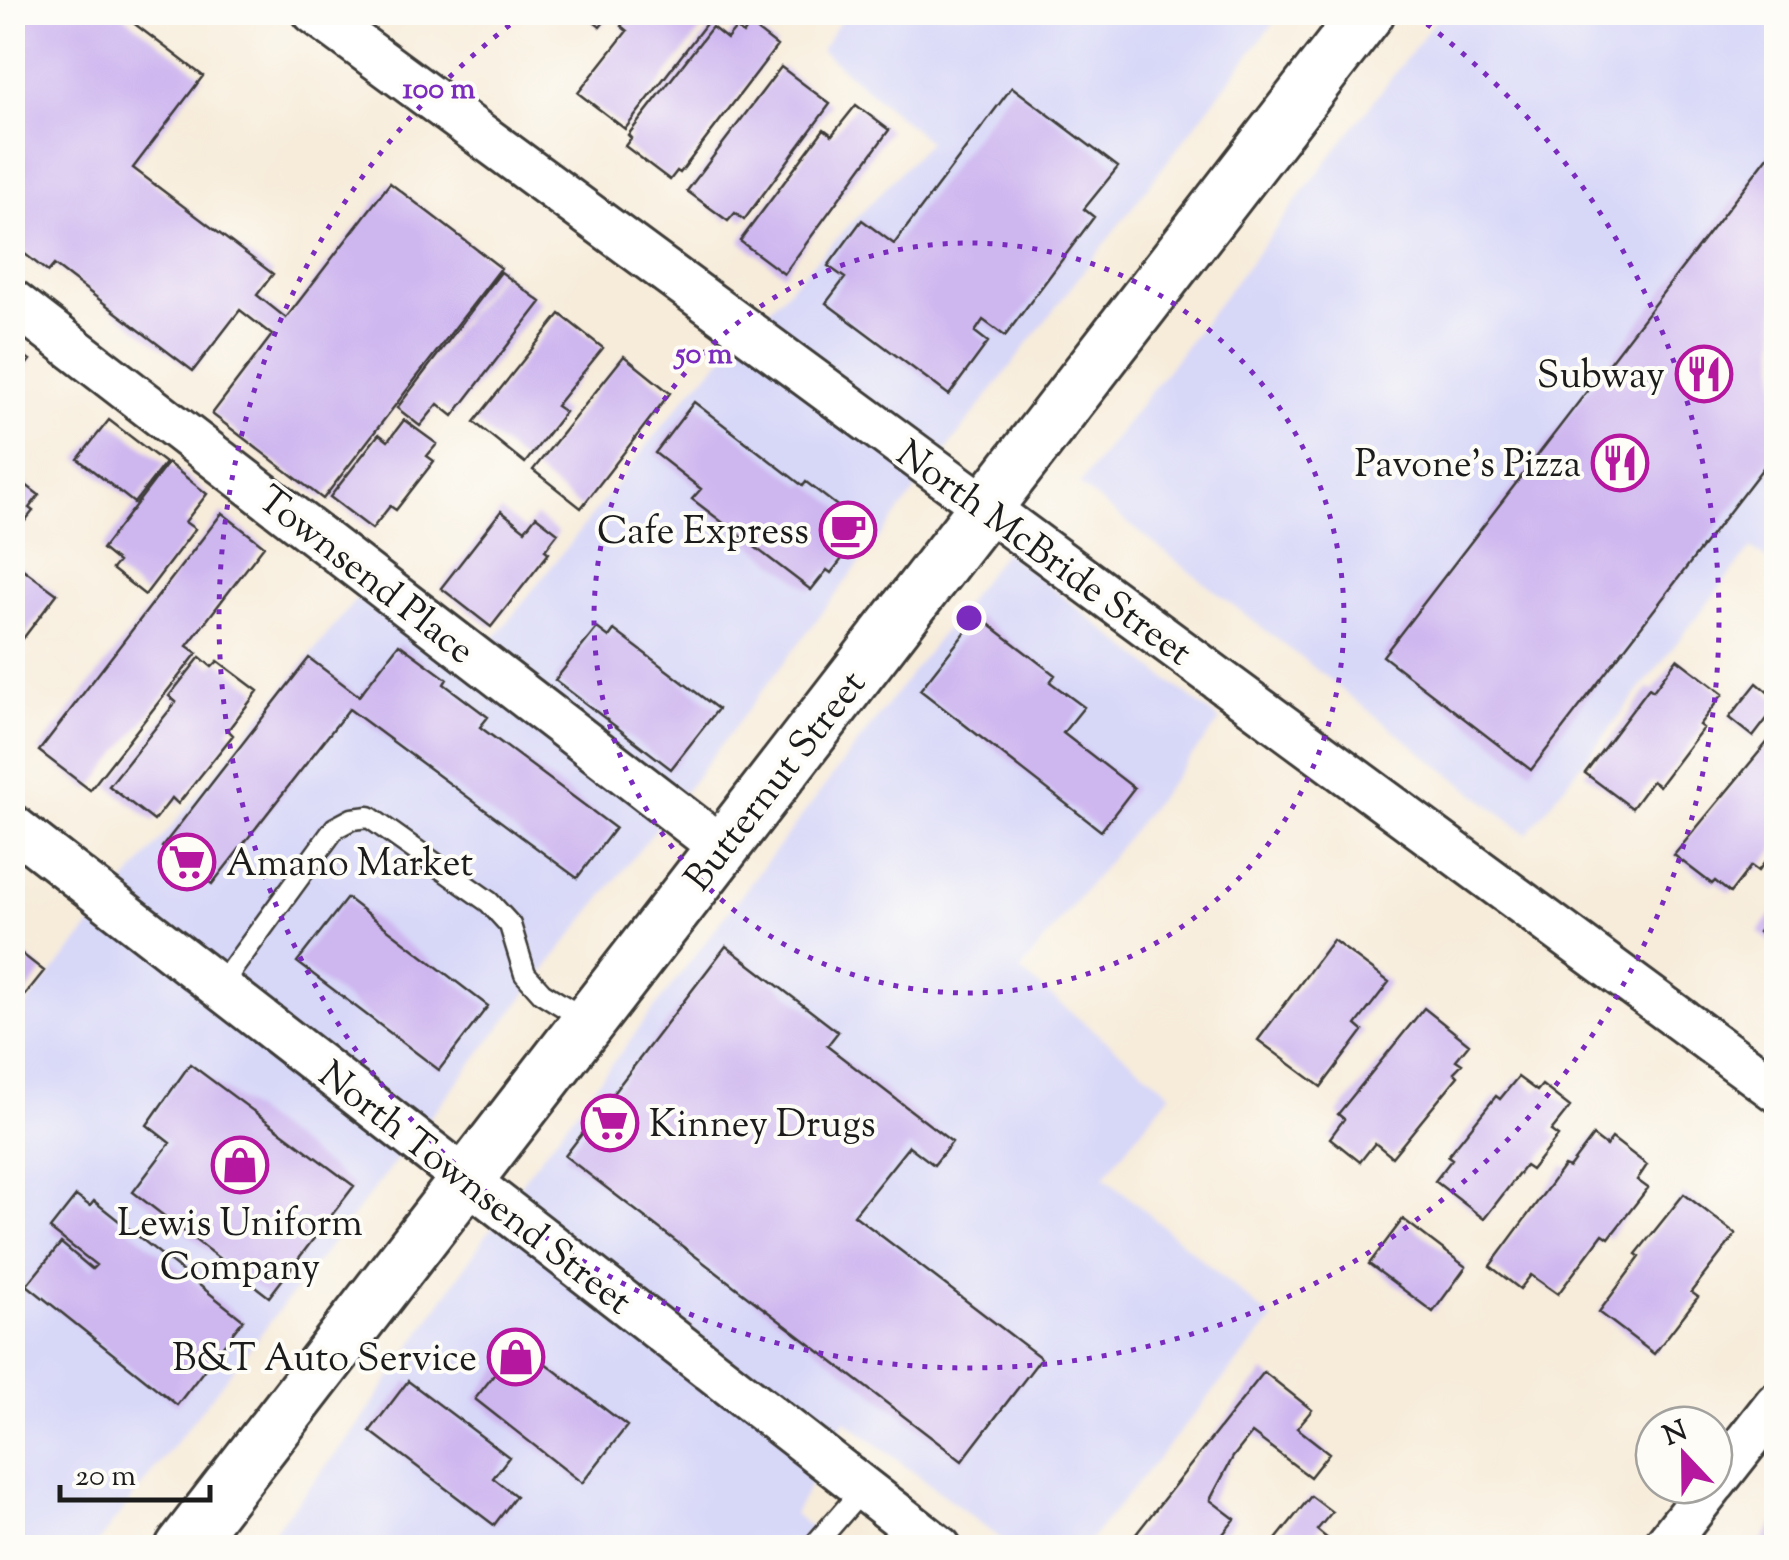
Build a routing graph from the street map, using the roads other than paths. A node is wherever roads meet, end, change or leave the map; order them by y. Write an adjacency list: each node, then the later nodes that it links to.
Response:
1 (314, 12): 4 (street, North McBride Street)
2 (1368, 12): 4 (street, Butternut Street)
3 (12, 301): 6 (street, Townsend Place)
4 (984, 508): 6 (street, Butternut Street); 9 (street, North McBride Street)
5 (12, 826): 7 (street, North Townsend Street)
6 (722, 848): 8 (street, Butternut Street)
7 (219, 987): 8 (lane); 10 (street, North Townsend Street)
8 (588, 1022): 10 (street, Butternut Street)
9 (1776, 1090)
10 (466, 1180): 13 (street, North Townsend Street); 15 (street, Butternut Street)
11 (1776, 1404): 12 (street)
12 (1734, 1457)
13 (864, 1488): 16 (lane); 17 (street, North Townsend Street)
14 (1697, 1505): 18 (street)
15 (182, 1548)
16 (812, 1548)
17 (940, 1548)
18 (1663, 1548)

